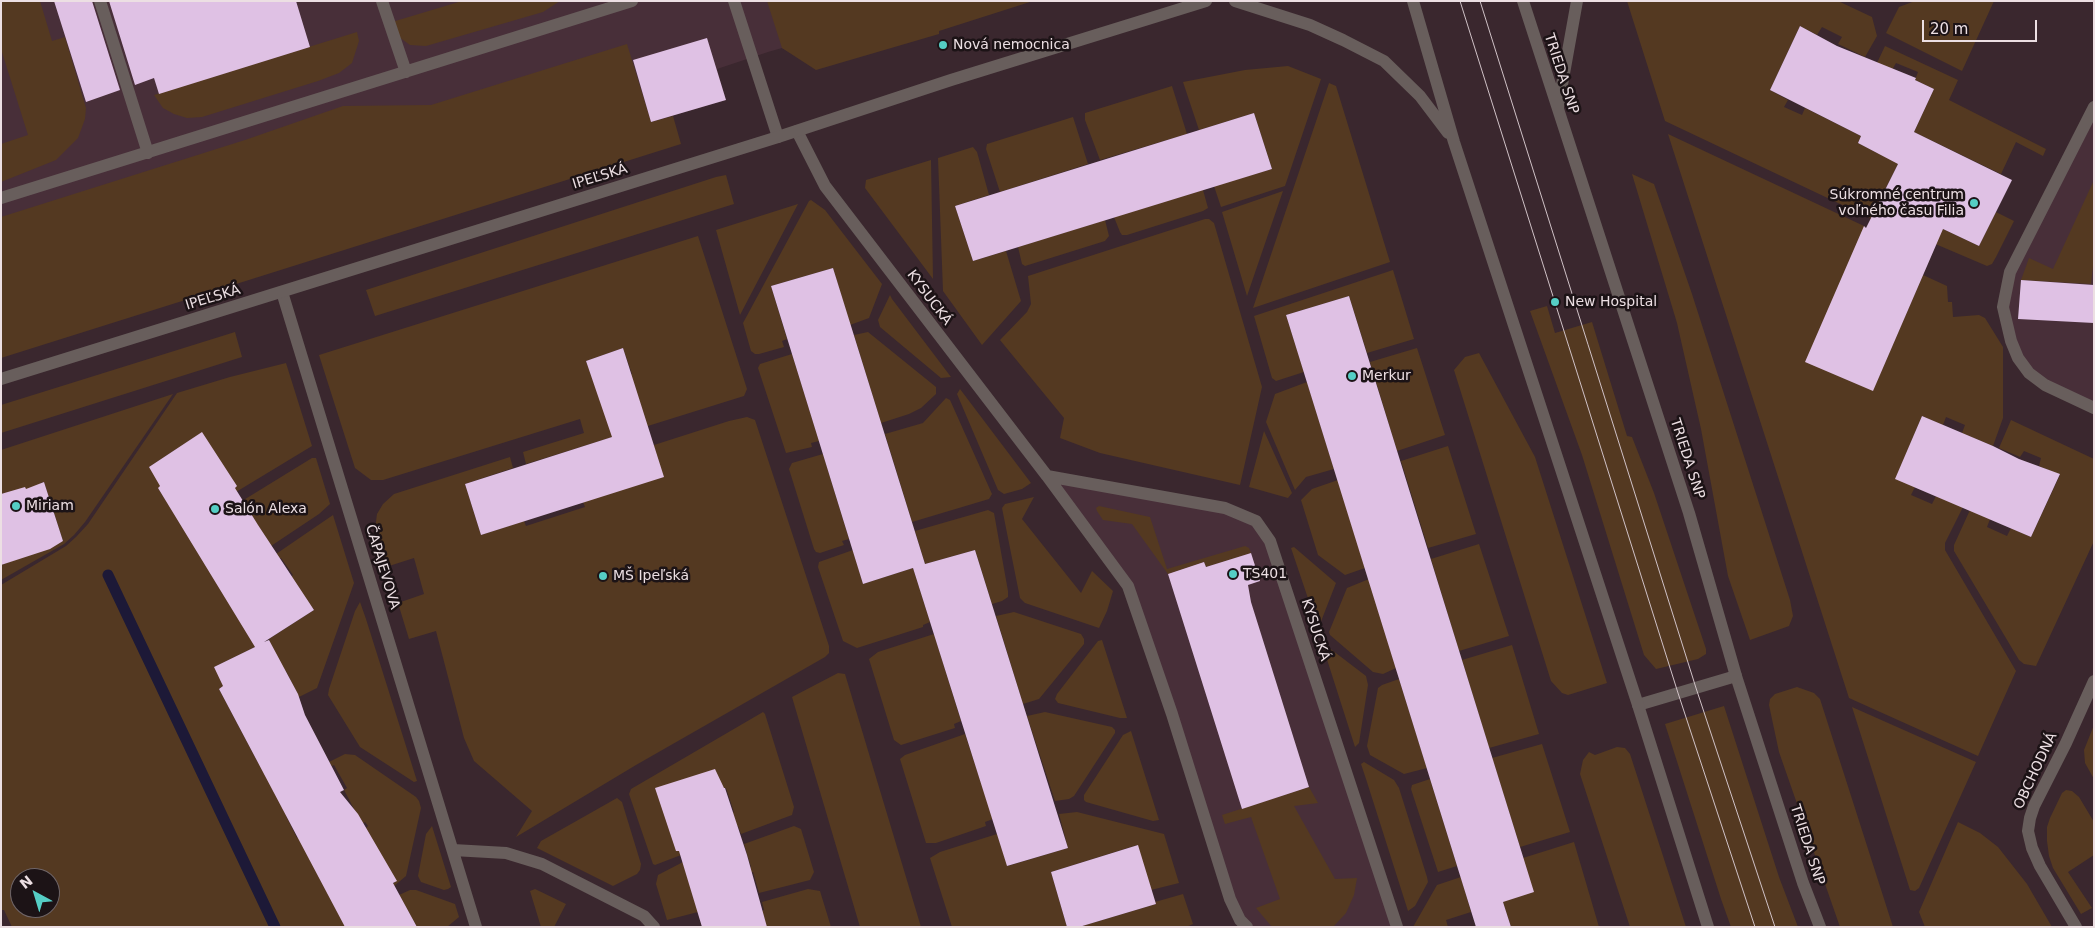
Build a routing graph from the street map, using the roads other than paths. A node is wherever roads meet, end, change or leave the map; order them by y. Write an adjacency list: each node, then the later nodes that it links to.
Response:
1 (100, 1): 16 (street)
2 (382, 1): 10 (street)
3 (632, 1): 10 (street)
4 (734, 1): 14 (street)
5 (1206, 1): 13 (street, IPEĽSKÁ)
6 (1235, 1): 15 (street)
7 (1413, 1): 15 (street)
8 (1523, 1): 12 (street, TRIEDA SNP)
9 (1577, 1): 12 (street)
10 (406, 72): 16 (street)
11 (2094, 107): 20 (street)
12 (1557, 110): 22 (street, TRIEDA SNP)
13 (797, 131): 14 (street, IPEĽSKÁ); 21 (street, KYSUCKÁ)
14 (778, 137): 18 (street, IPEĽSKÁ)
15 (1454, 142): 24 (street)
16 (148, 152): 17 (street)
17 (1, 198)
18 (282, 292): 19 (street, IPEĽSKÁ); 25 (street, ČAPAJEVOVA)
19 (1, 379)
20 (2094, 408)
21 (1047, 476): 28 (street, KYSUCKÁ); 29 (street, KYSUCKÁ)
22 (1736, 676): 24 (street); 31 (street, TRIEDA SNP)
23 (2094, 681): 32 (street, OBCHODNÁ)
24 (1638, 705): 30 (street)
25 (453, 850): 26 (street, ČAPAJEVOVA); 27 (street)
26 (476, 927)
27 (654, 927)
28 (1247, 927)
29 (1397, 927)
30 (1708, 927)
31 (1820, 927)
32 (2076, 927)

